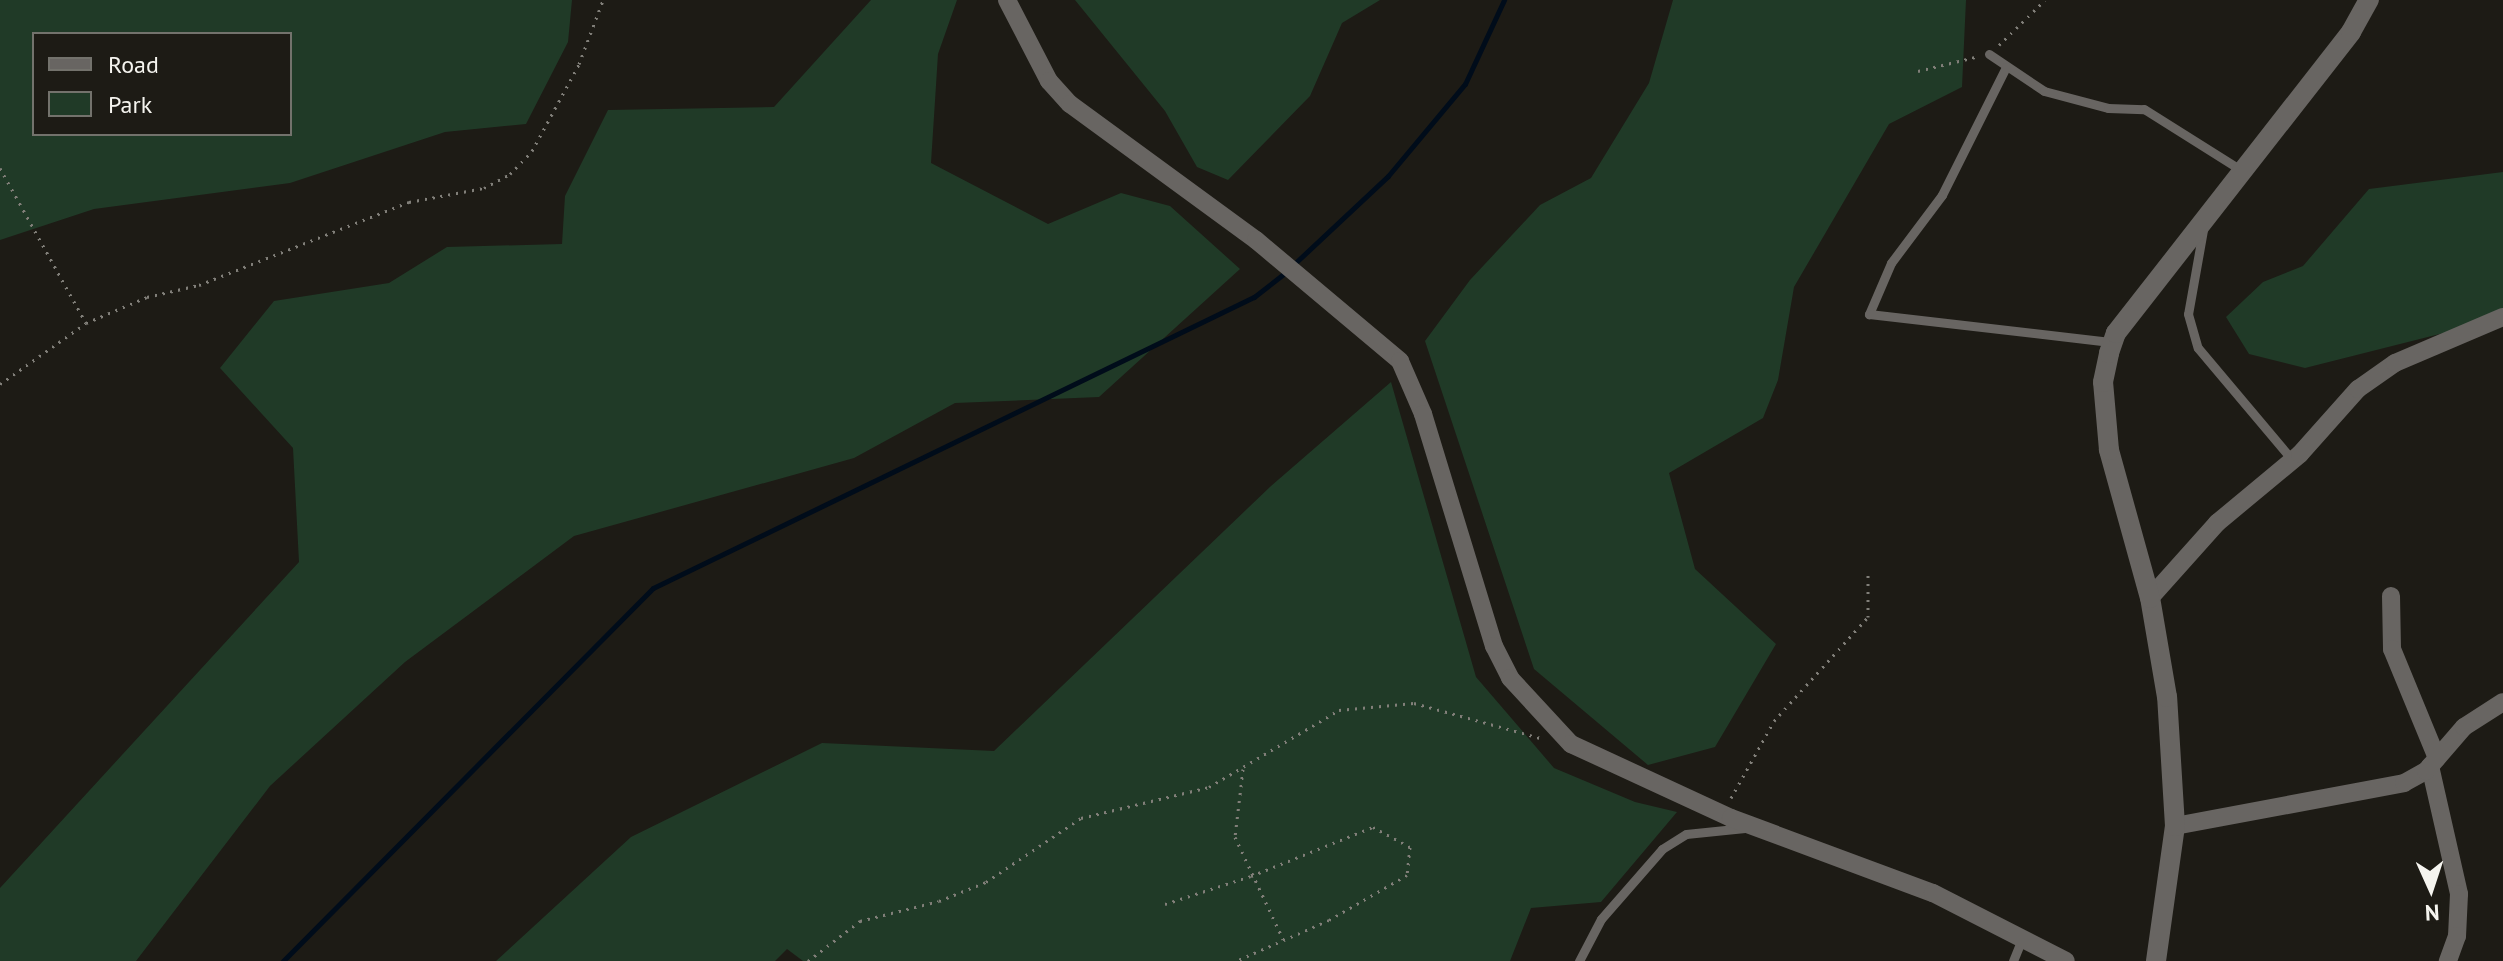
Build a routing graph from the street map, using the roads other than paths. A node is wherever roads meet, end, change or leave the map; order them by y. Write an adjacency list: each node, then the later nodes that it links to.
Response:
1 (1007, 0): 15 (street)
2 (2369, 0): 5 (street)
3 (1989, 54): 4 (lane)
4 (2006, 67): 5 (lane); 8 (lane)
5 (2241, 170): 6 (street)
6 (2207, 214): 8 (street); 9 (lane)
7 (2503, 317): 9 (street)
8 (2113, 342): 11 (street)
9 (2293, 461): 11 (street)
10 (2391, 596): 13 (street)
11 (2150, 598): 14 (street)
12 (2503, 702): 13 (street)
13 (2434, 762): 14 (street); 21 (street)
14 (2175, 826): 20 (street)
15 (1756, 827): 16 (street); 17 (lane)
16 (2022, 939): 18 (lane); 19 (street)
17 (1579, 961)
18 (2013, 961)
19 (2066, 961)
20 (2156, 961)
21 (2448, 961)

